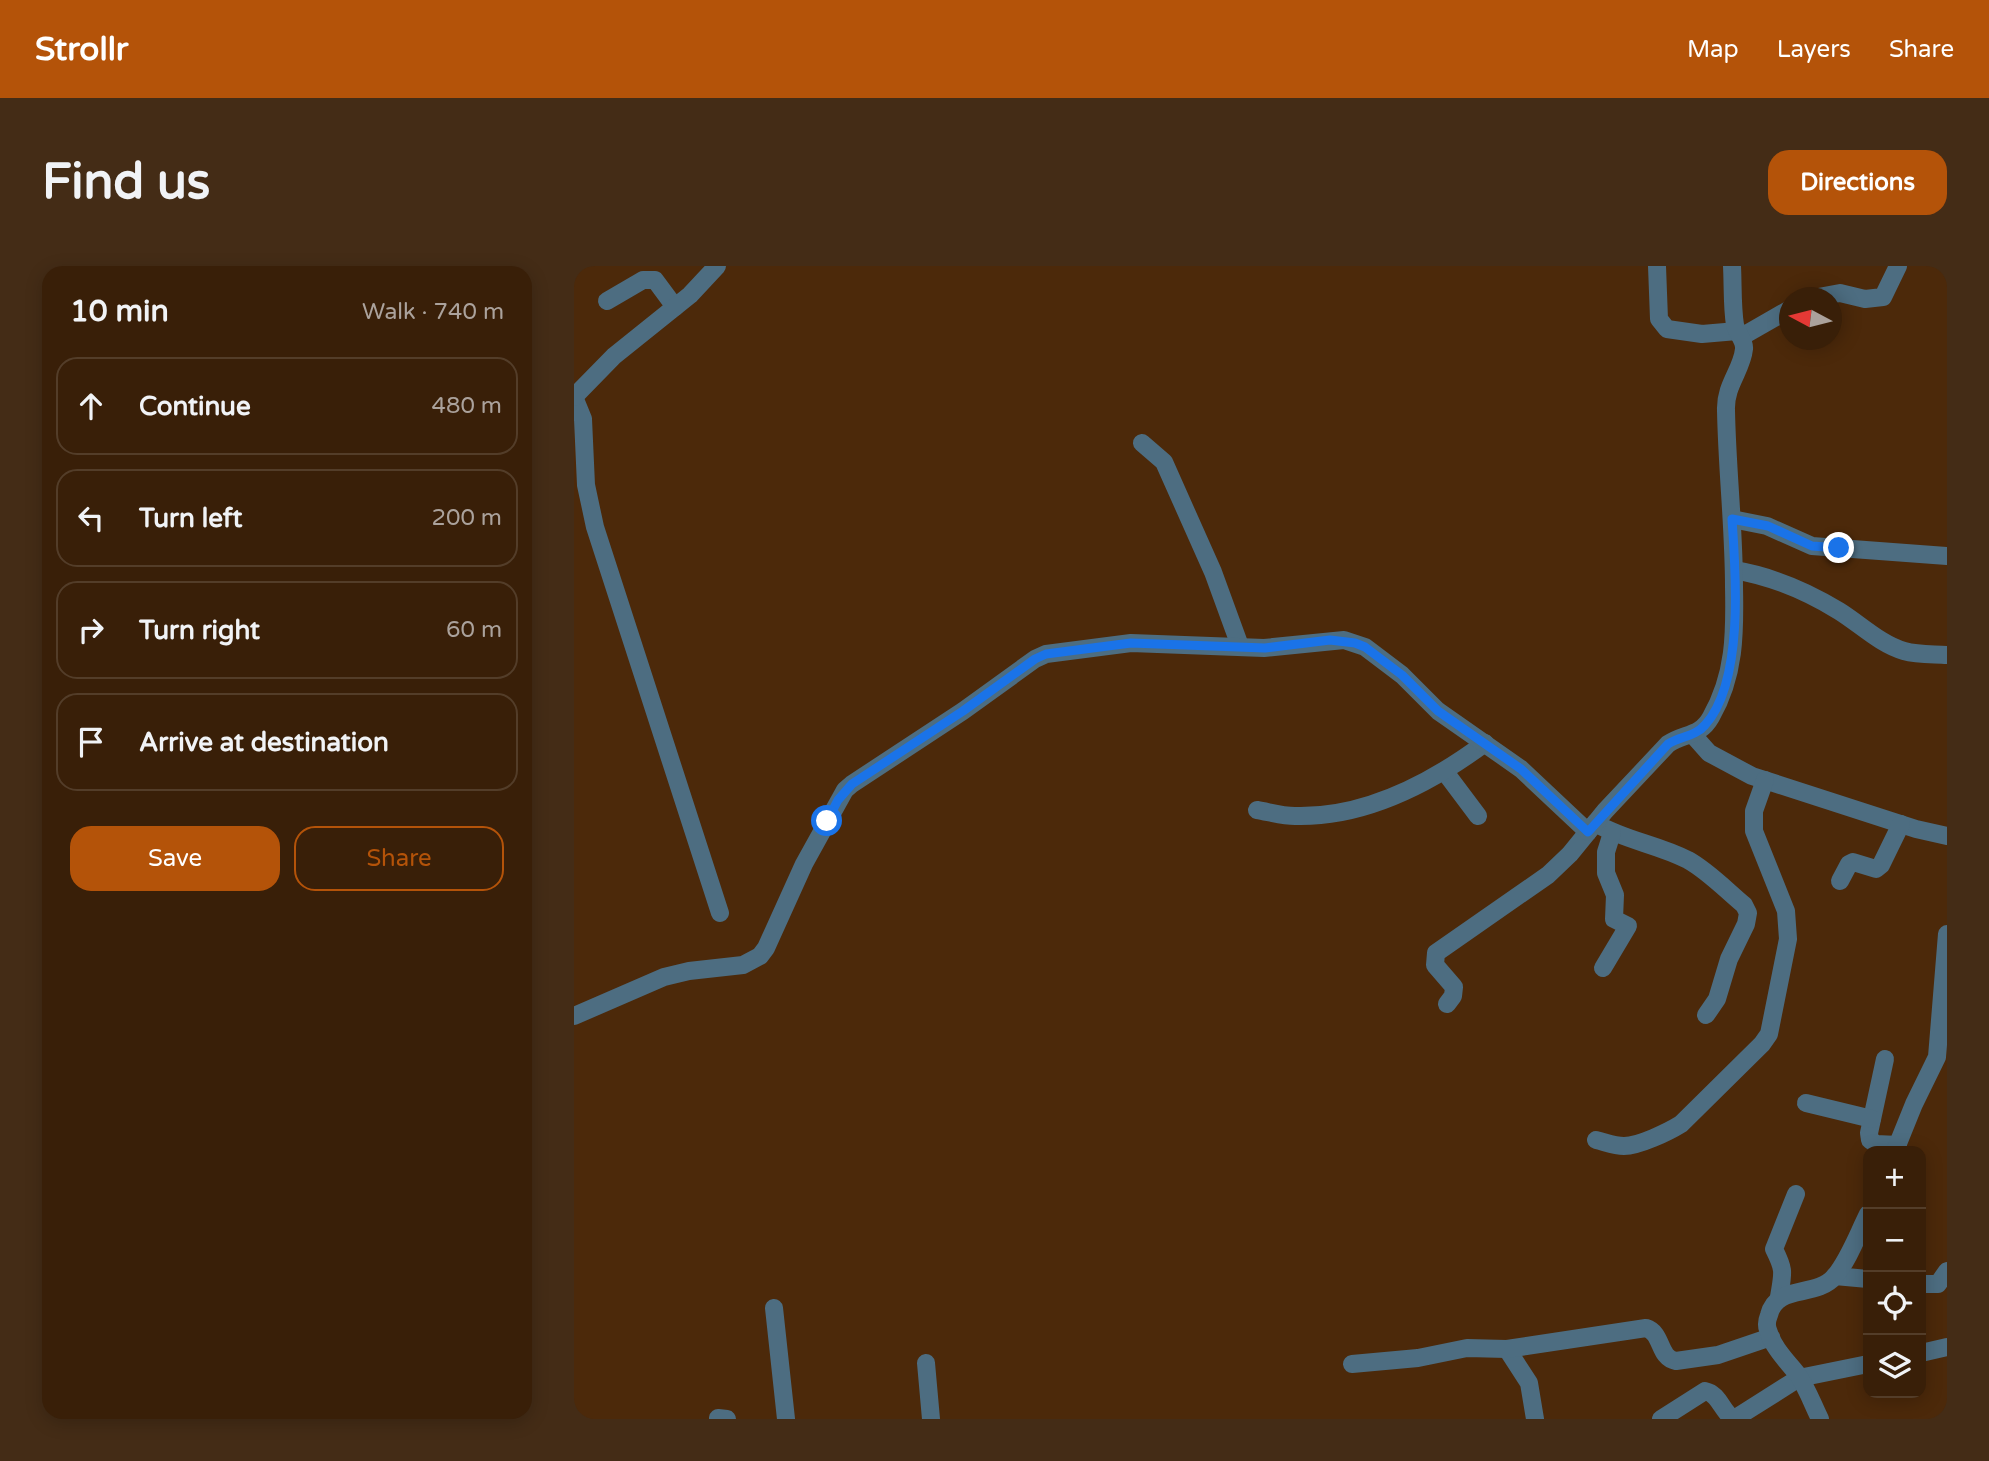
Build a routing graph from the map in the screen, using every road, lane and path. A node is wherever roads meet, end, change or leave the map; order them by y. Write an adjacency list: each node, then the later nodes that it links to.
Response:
1 (717, 266): 7 (street)
2 (1657, 266): 9 (street)
3 (1732, 266): 9 (street)
4 (1898, 266): 5 (street)
5 (1842, 293)
6 (607, 301): 7 (street)
7 (675, 307): 10 (street)
8 (1779, 314): 9 (street)
9 (1739, 334): 12 (street)
10 (574, 397): 28 (street)
11 (1142, 443): 15 (street)
12 (1732, 519): 13 (street); 14 (street)
13 (1947, 556)
14 (1734, 570): 16 (street); 17 (street)
15 (1240, 646): 18 (street); 33 (street)
16 (1947, 655)
17 (1693, 735): 20 (street); 24 (street)
18 (1485, 743): 19 (street); 24 (street)
19 (1445, 772): 21 (street); 22 (street)
20 (1765, 780): 23 (street); 37 (street)
21 (1257, 810)
22 (1478, 817)
23 (1901, 824): 26 (street); 27 (street)
24 (1592, 828): 25 (street); 31 (street)
25 (1612, 833): 30 (street); 32 (street)
26 (1947, 836)
27 (1840, 881)
28 (720, 913)
29 (1947, 934): 39 (street)
30 (1603, 968)
31 (1447, 1004)
32 (1706, 1015)
33 (574, 1016)
34 (1885, 1059): 36 (street)
35 (1806, 1103): 36 (street)
36 (1872, 1119): 38 (street)
37 (1596, 1140)
38 (1886, 1146)
39 (1897, 1146)
40 (1796, 1194): 46 (street)
41 (1863, 1223): 43 (street)
42 (1947, 1271): 45 (street)
43 (1835, 1276): 44 (street); 46 (street)
44 (1863, 1279)
45 (1926, 1284)
46 (1779, 1297): 48 (street)
47 (774, 1308): 56 (street)
48 (1771, 1337): 50 (street); 55 (street)
49 (1947, 1347): 51 (street)
50 (1507, 1349): 53 (street); 58 (street)
51 (1926, 1352)
52 (926, 1363): 57 (street)
53 (1352, 1364)
54 (1863, 1365): 55 (street)
55 (1800, 1378): 59 (street); 60 (street)
56 (786, 1419)
57 (931, 1419)
58 (1535, 1419)
59 (1661, 1419)
60 (1820, 1419)

